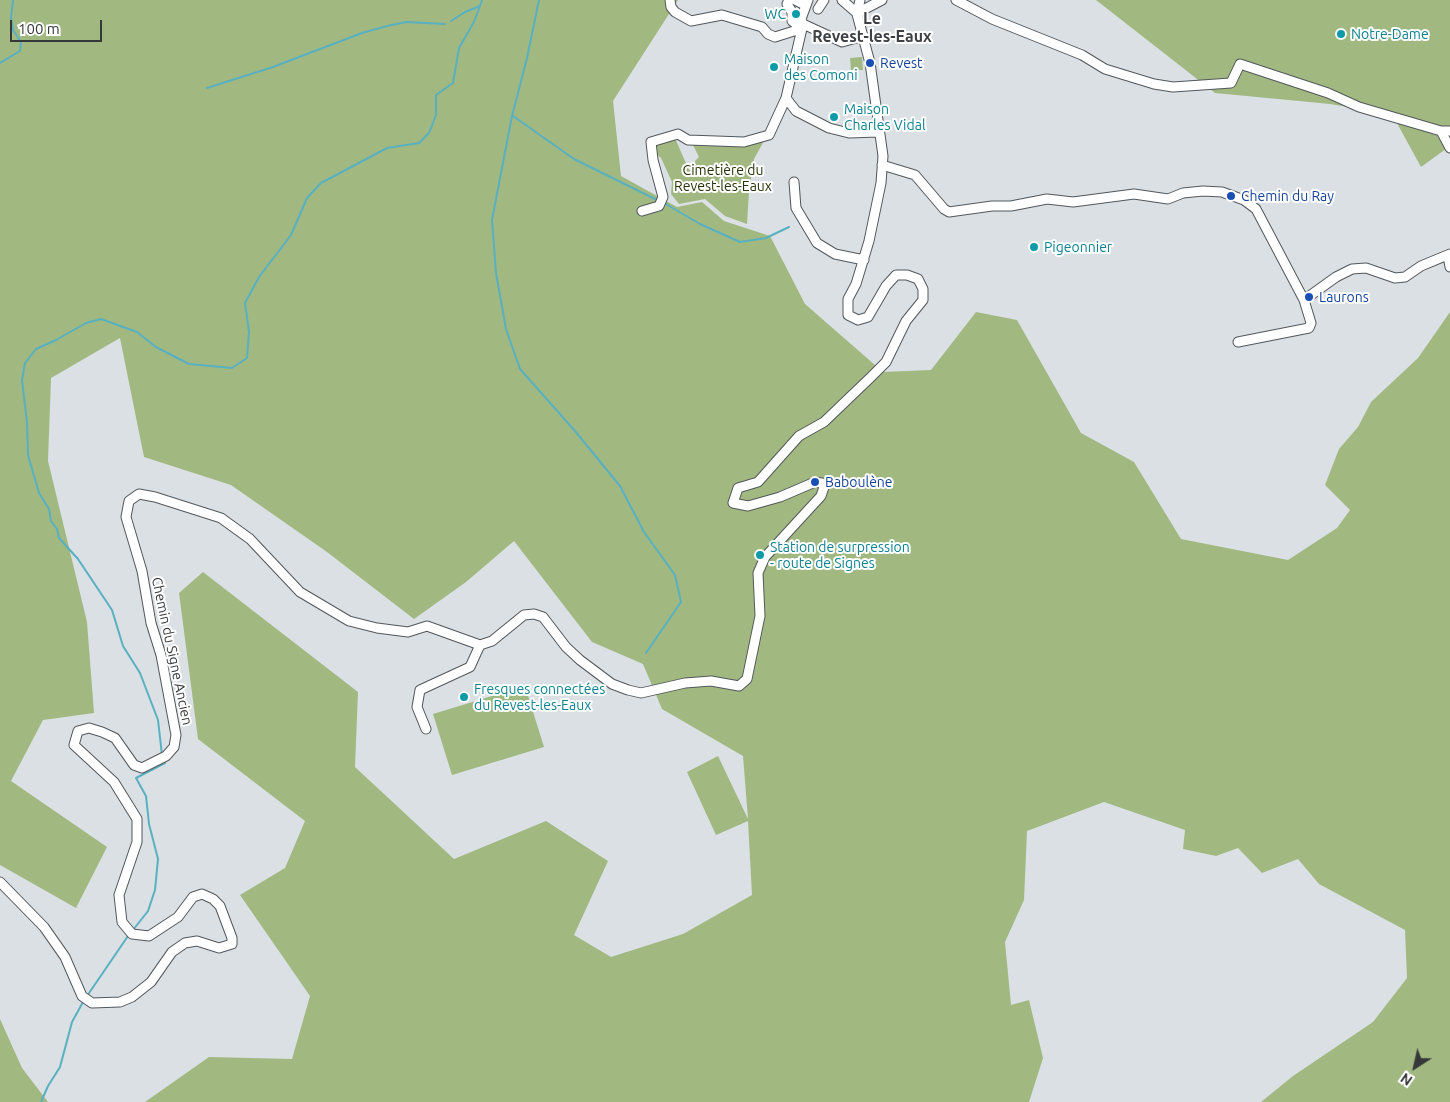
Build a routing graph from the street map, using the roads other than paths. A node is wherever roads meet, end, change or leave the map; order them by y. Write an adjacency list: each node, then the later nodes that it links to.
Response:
1 (670, 0): 12 (street)
2 (789, 0): 12 (street)
3 (795, 0): 9 (street)
4 (824, 0): 10 (street)
5 (842, 0): 11 (street)
6 (860, 0): 11 (street)
7 (882, 0): 11 (street)
8 (956, 0): 15 (street)
9 (807, 3): 12 (street)
10 (818, 9)
11 (854, 10): 13 (street)
12 (801, 25): 13 (street); 14 (street)
13 (864, 36): 16 (street)
14 (786, 98): 16 (street); 20 (street)
15 (1445, 131): 17 (street)
16 (878, 132): 18 (street)
17 (1450, 148)
18 (882, 165): 22 (street); 24 (street)
19 (794, 182): 22 (street)
20 (642, 211)
21 (1449, 255): 23 (street); 24 (street)
22 (864, 260): 26 (street)
23 (1450, 267)
24 (1304, 300): 25 (street)
25 (1238, 342)
26 (480, 645): 27 (street); 28 (street, Chemin du Signe Ancien)
27 (426, 729)
28 (0, 882)

